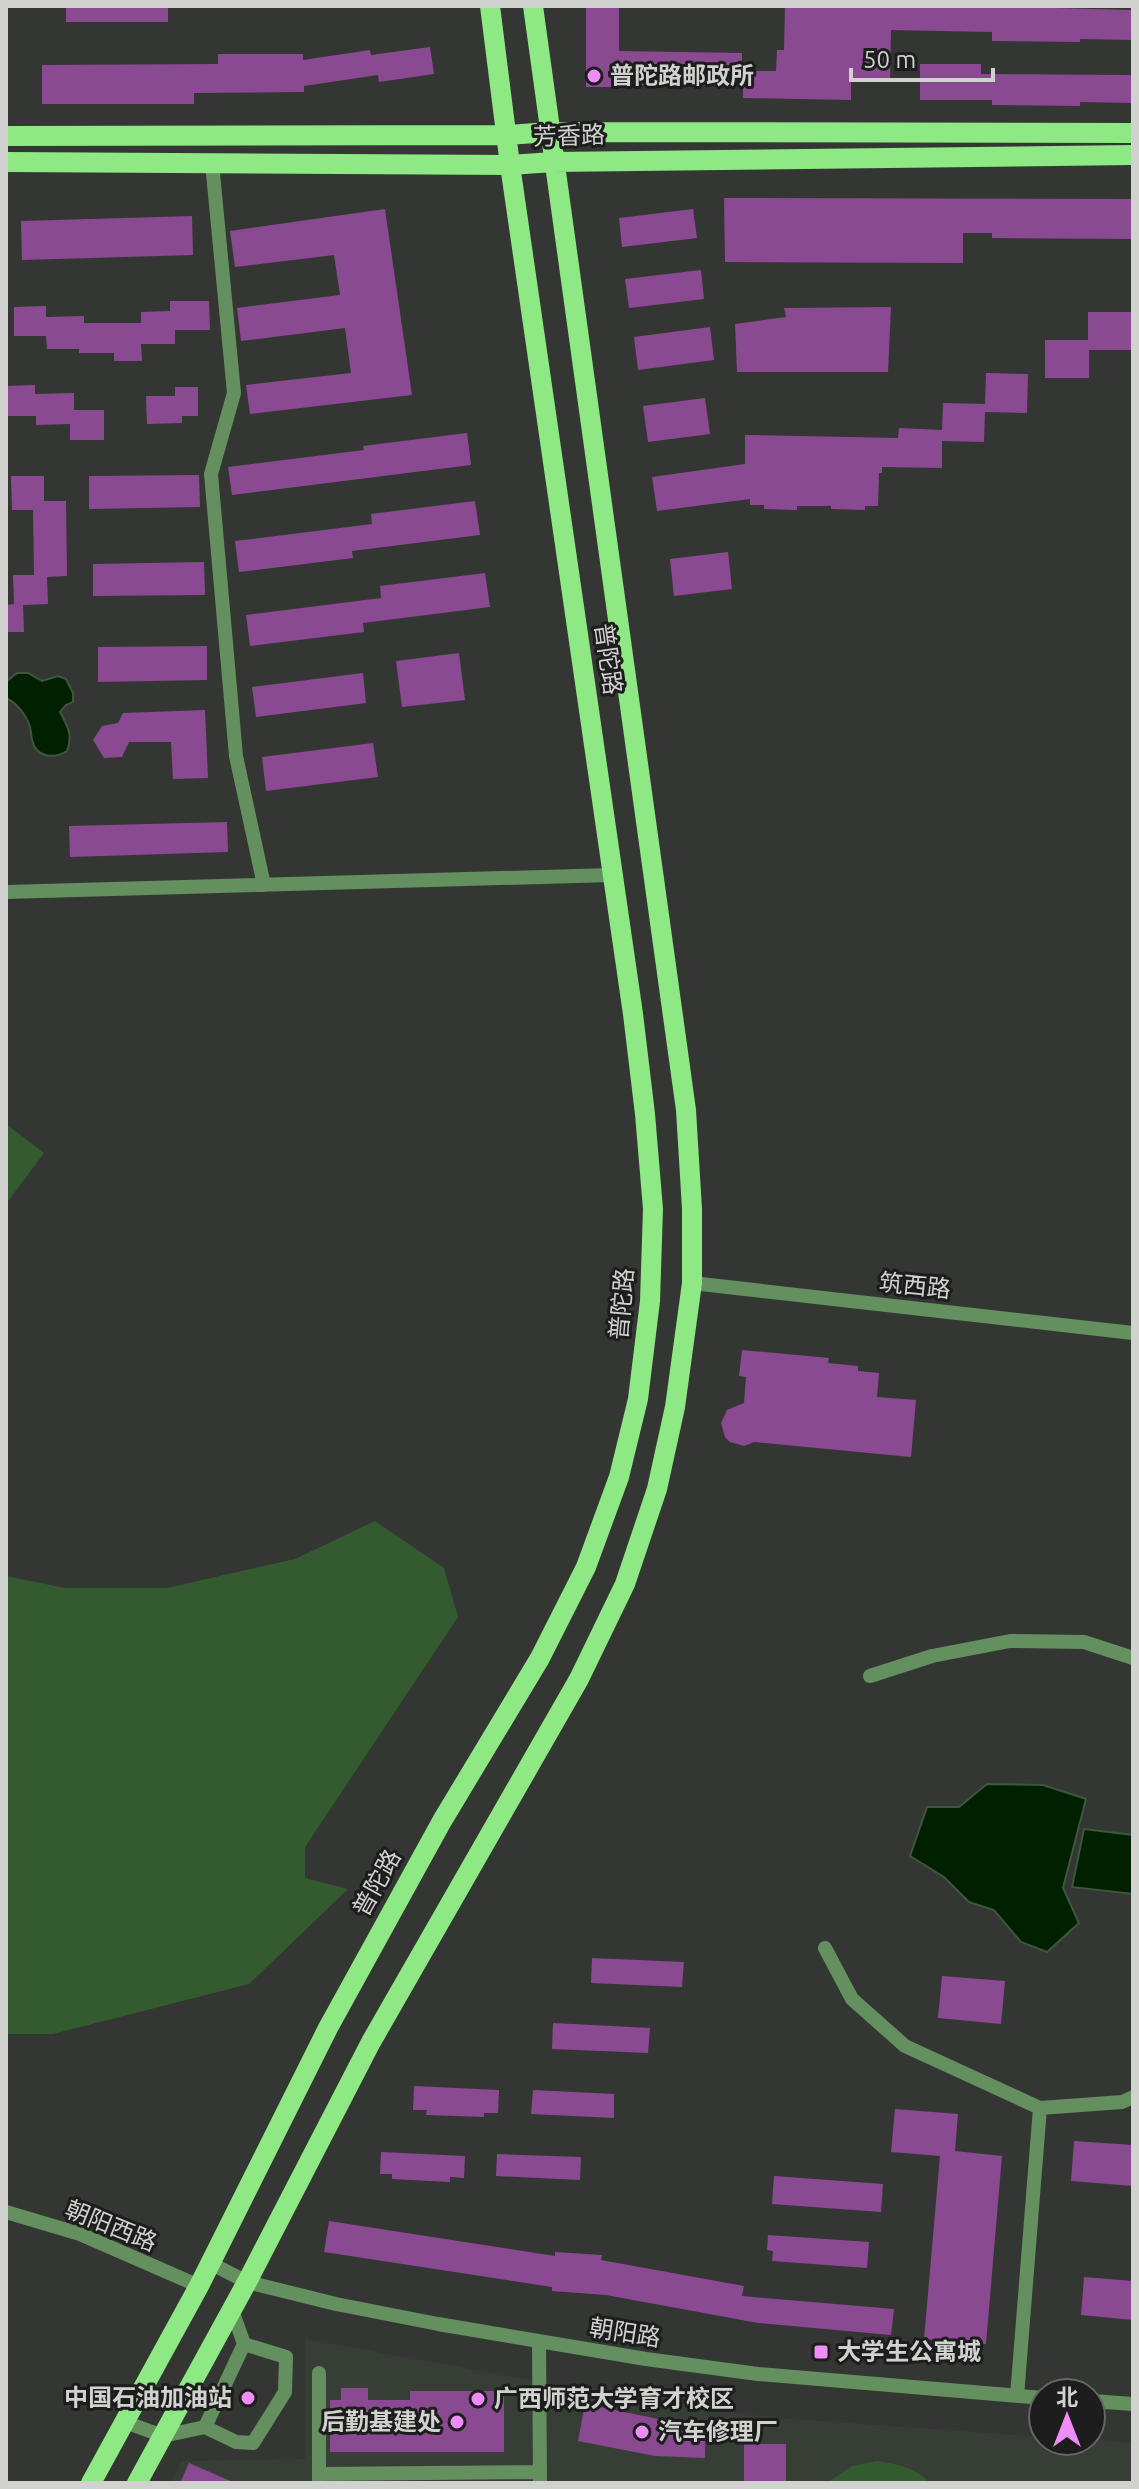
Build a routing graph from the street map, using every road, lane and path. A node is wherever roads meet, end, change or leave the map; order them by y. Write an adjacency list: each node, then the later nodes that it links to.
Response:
1 (490, 6): 5 (main road, 普陀路)
2 (533, 6): 3 (main road, 普陀路)
3 (549, 132): 4 (main road, 芳香路); 5 (main road, 芳香路); 9 (main road, 普陀路)
4 (1133, 133)
5 (507, 135): 6 (main road, 芳香路); 11 (main road, 普陀路)
6 (6, 136)
7 (1133, 155): 9 (main road, 芳香路)
8 (6, 162): 10 (main road, 芳香路)
9 (553, 162): 11 (main road, 芳香路); 15 (main road, 普陀路)
10 (212, 163): 11 (main road, 芳香路); 13 (street)
11 (510, 165): 12 (main road, 普陀路)
12 (612, 875): 13 (street); 23 (main road, 普陀路)
13 (264, 885): 14 (street)
14 (6, 892)
15 (692, 1283): 16 (street, 筑西路); 24 (main road, 普陀路)
16 (1133, 1333)
17 (1133, 1658): 18 (street)
18 (870, 1676)
19 (825, 1948): 21 (street)
20 (1133, 2097): 21 (street)
21 (1040, 2108): 30 (street)
22 (6, 2212): 25 (street, 朝阳西路)
23 (210, 2263): 24 (street, 朝阳路); 25 (main road, 普陀路)
24 (247, 2282): 26 (main road, 普陀路); 27 (street, 朝阳路)
25 (199, 2286): 34 (main road, 普陀路)
26 (232, 2310): 28 (street); 36 (main road, 普陀路)
27 (539, 2341): 30 (street, 朝阳路); 37 (street)
28 (244, 2344): 35 (street); 35 (street)
29 (319, 2373): 38 (street)
30 (1017, 2396): 31 (street, 朝阳路)
31 (1027, 2397)
32 (1107, 2402): 33 (street)
33 (1133, 2404)
34 (125, 2422): 36 (street); 39 (main road, 普陀路)
35 (205, 2427): 36 (street)
36 (163, 2436): 40 (main road, 普陀路)
37 (540, 2477): 38 (street)
38 (319, 2479)
39 (91, 2483)
40 (137, 2483)

